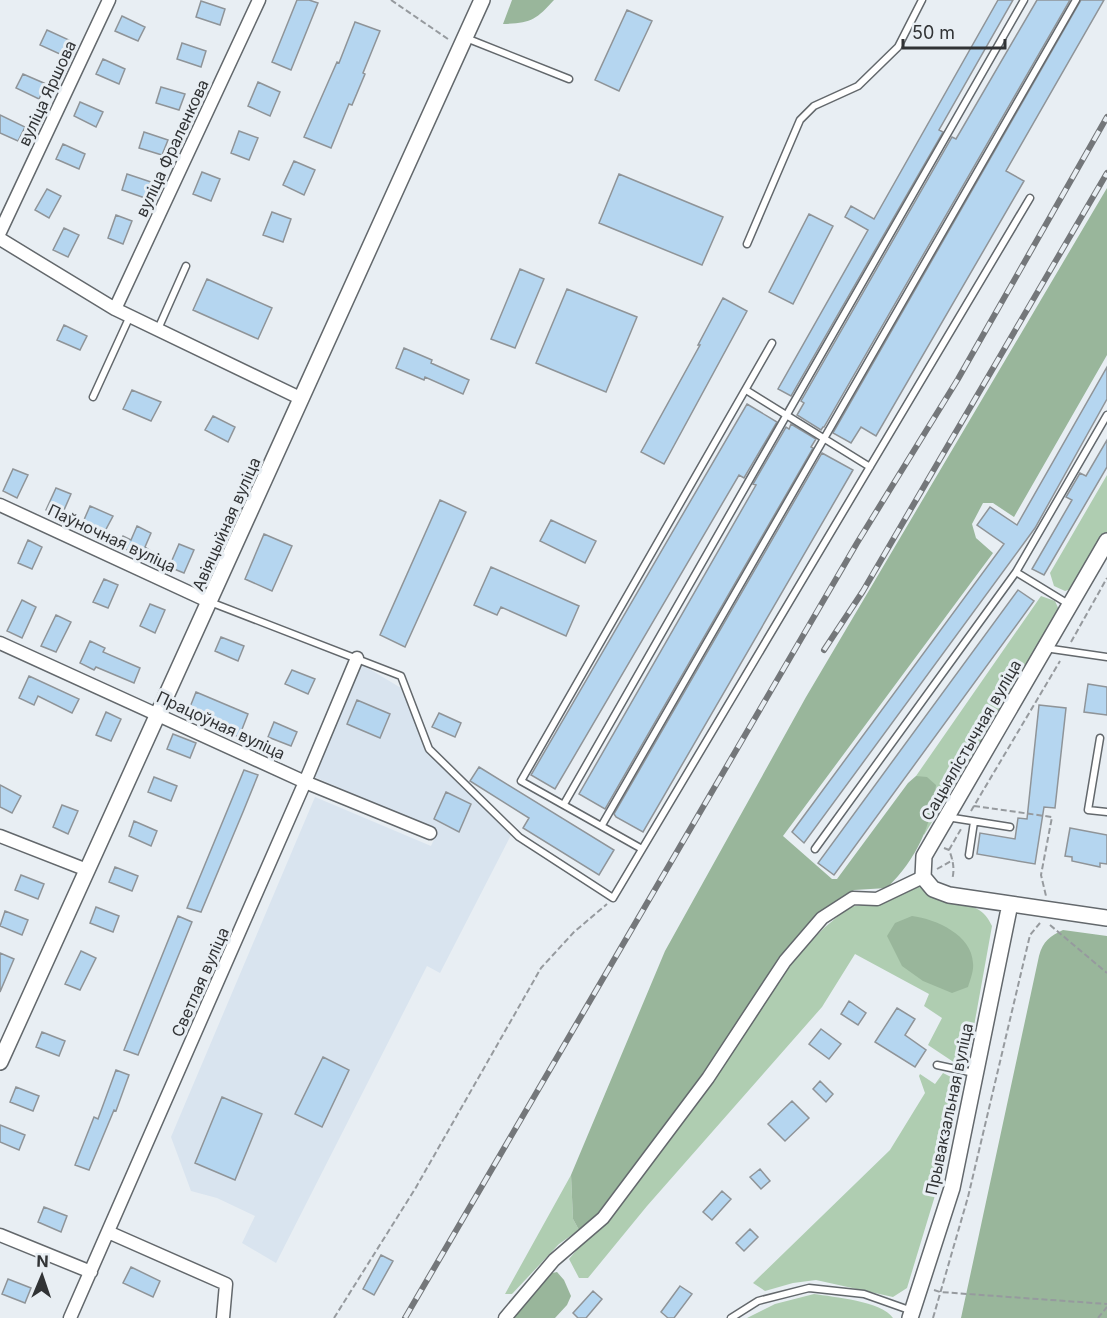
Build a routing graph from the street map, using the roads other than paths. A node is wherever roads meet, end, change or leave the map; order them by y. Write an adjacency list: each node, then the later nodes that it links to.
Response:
1 (109, 0): 10 (street, вуліца Яршова)
2 (259, 0): 14 (street, вуліца Фраленкова)
3 (482, 0): 7 (street, Авіяцыйная вуліца)
4 (921, 0): 12 (lane)
5 (1024, 0): 21 (lane)
6 (1076, 0): 23 (lane)
7 (463, 43): 8 (lane); 20 (street, Авіяцыйная вуліца)
8 (569, 79)
9 (1030, 198): 24 (lane)
10 (0, 232)
11 (0, 240): 14 (street)
12 (747, 244)
13 (186, 266): 16 (lane)
14 (115, 309): 15 (street)
15 (130, 316): 16 (street); 19 (lane)
16 (158, 330): 20 (street)
17 (772, 344): 18 (lane)
18 (746, 390): 21 (lane); 37 (lane)
19 (93, 397)
20 (302, 399): 28 (street, Авіяцыйная вуліца)
21 (786, 415): 23 (lane); 37 (lane)
22 (1107, 415): 27 (lane)
23 (825, 439): 24 (lane); 41 (lane)
24 (870, 467): 45 (lane)
25 (0, 505): 28 (street, Паўночная вуліца)
26 (1107, 541): 29 (street, Сацыялістычная вуліца)
27 (1016, 572): 29 (lane); 46 (lane)
28 (210, 602): 33 (lane); 34 (street, Авіяцыйная вуліца)
29 (1070, 605): 31 (street, Сацыялістычная вуліца)
30 (0, 643): 34 (street, Працоўная вуліца)
31 (1044, 648): 32 (lane); 39 (street, Сацыялістычная вуліца)
32 (1107, 657)
33 (357, 658): 36 (street, Светлая вуліца); 45 (lane)
34 (158, 714): 36 (street, Працоўная вуліца); 48 (street, Авіяцыйная вуліца)
35 (1100, 738): 38 (lane)
36 (305, 783): 43 (street, Працоўная вуліца); 55 (street, Светлая вуліца)
37 (564, 804): 41 (lane)
38 (1107, 812)
39 (947, 817): 40 (lane); 49 (street, Сацыялістычная вуліца)
40 (974, 822): 42 (lane); 47 (lane)
41 (602, 825): 45 (lane)
42 (1010, 827)
43 (430, 833)
44 (0, 836): 48 (street)
45 (642, 849)
46 (815, 849)
47 (969, 855)
48 (87, 870): 52 (street, Авіяцыйная вуліца)
49 (923, 877): 50 (street); 61 (street)
50 (1010, 904): 51 (street); 54 (street, Прывакзальная вуліца)
51 (1107, 918)
52 (0, 1062)
53 (937, 1065): 54 (lane)
54 (975, 1073): 58 (street, Прывакзальная вуліца)
55 (108, 1232): 57 (street, Светлая вуліца); 60 (street)
56 (0, 1235): 57 (street)
57 (91, 1272): 59 (street, Светлая вуліца)
58 (911, 1315): 62 (lane)
59 (70, 1318)
60 (223, 1318)
61 (505, 1318)
62 (731, 1318)

